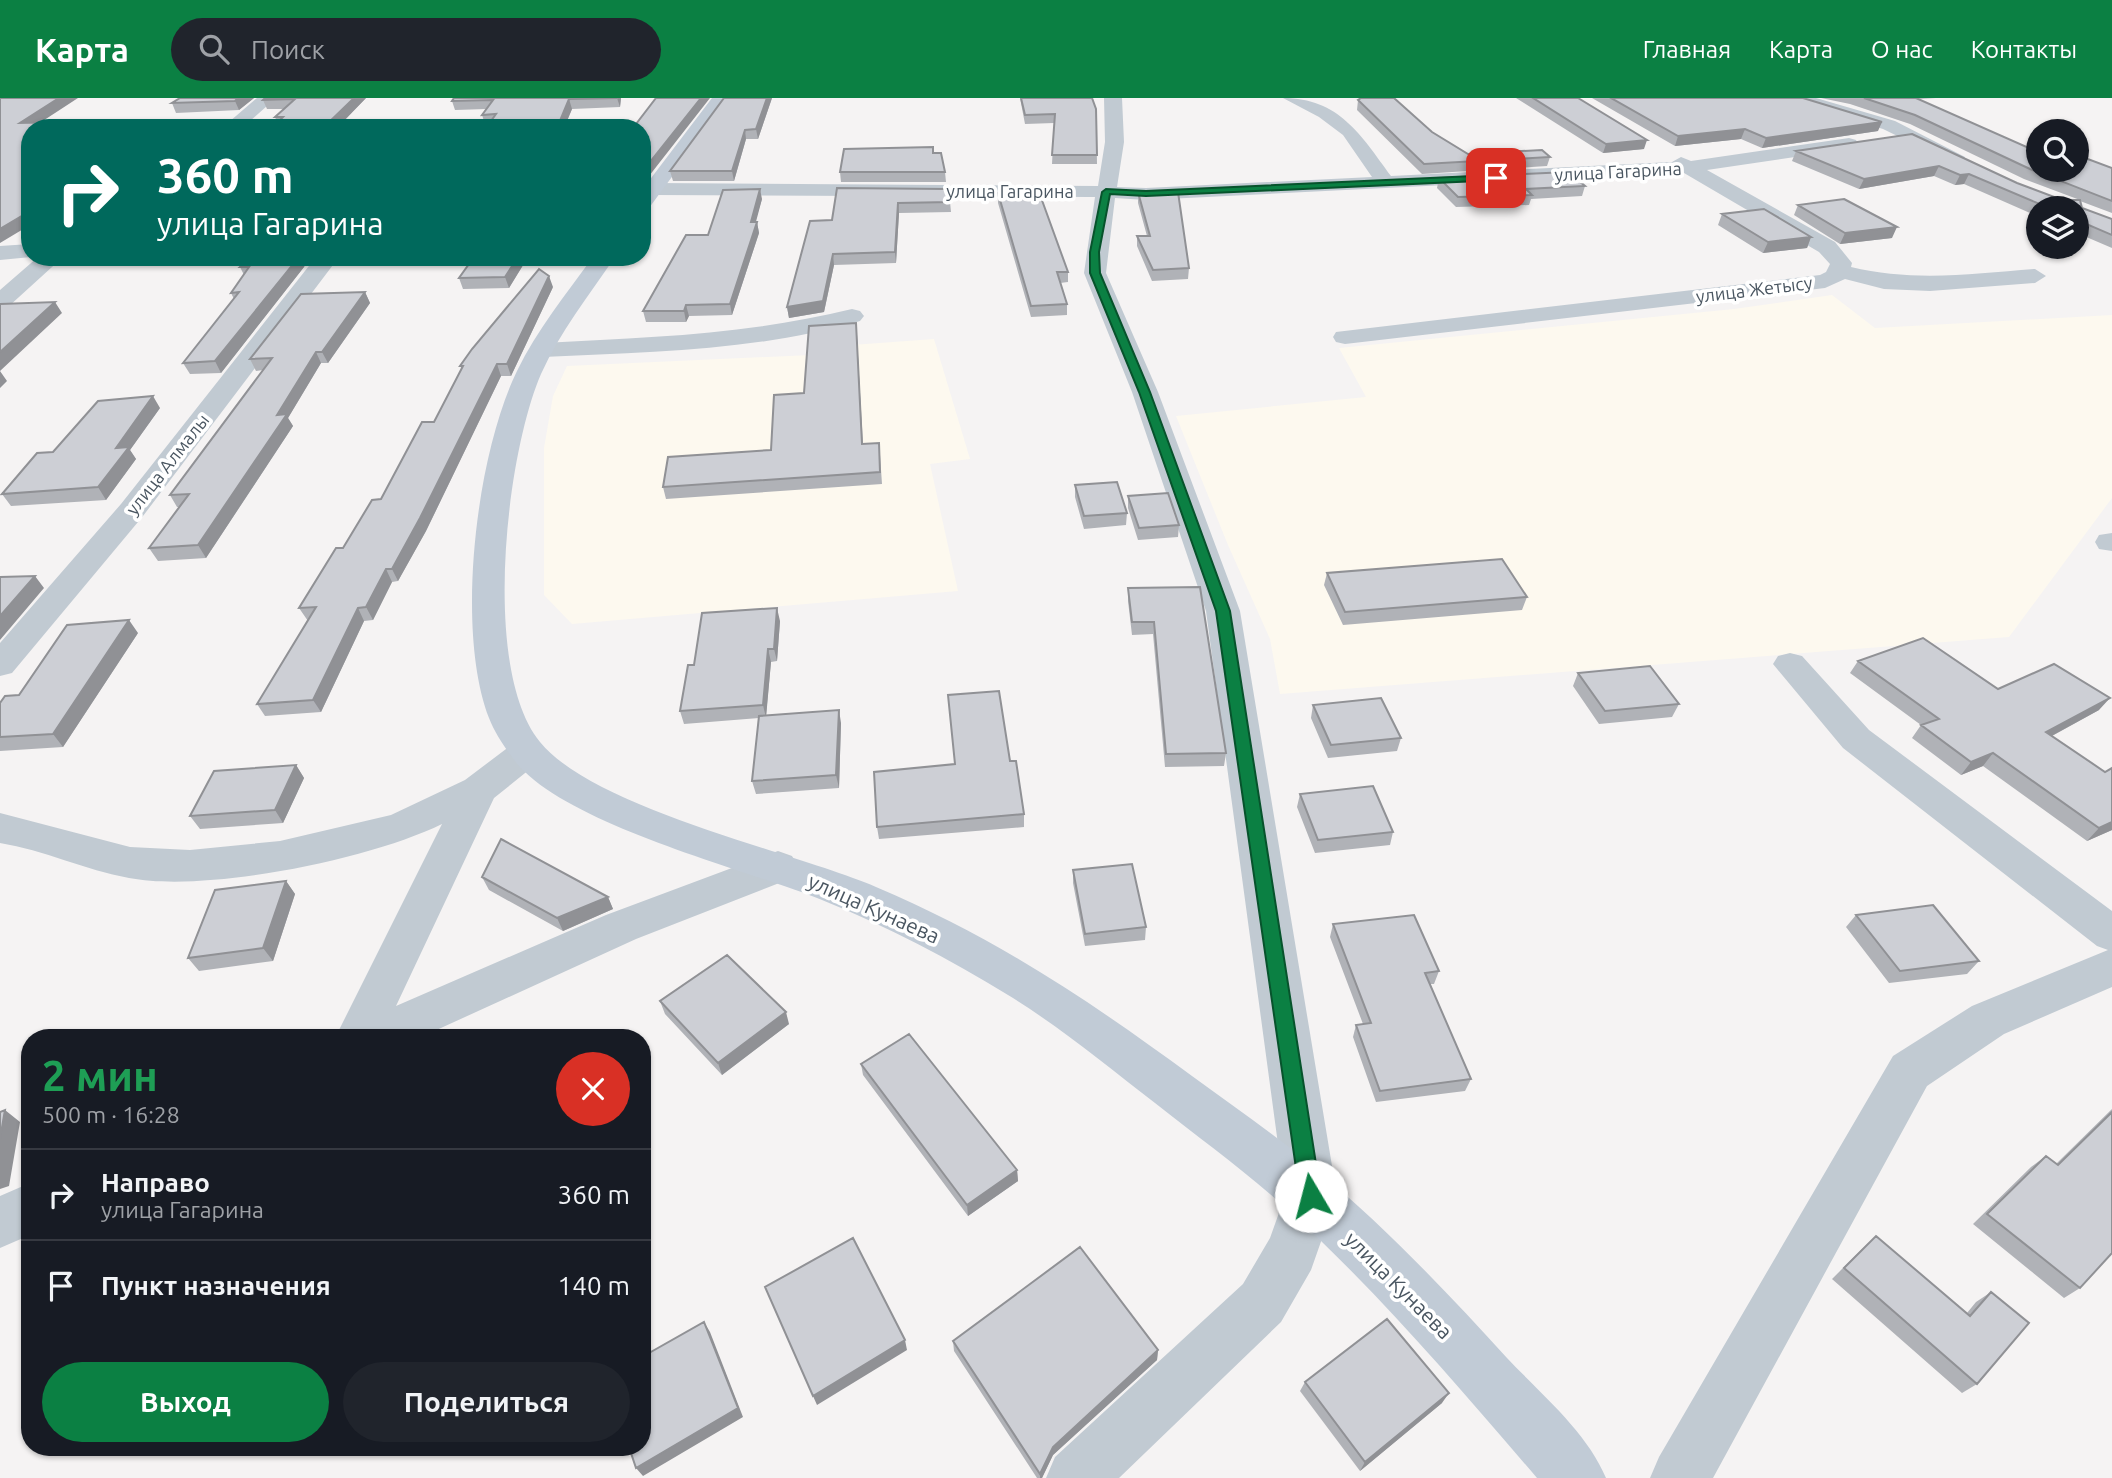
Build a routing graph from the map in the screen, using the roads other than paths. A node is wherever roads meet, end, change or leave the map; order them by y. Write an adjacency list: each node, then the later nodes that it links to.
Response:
1 (267, 98): 6 (street)
2 (721, 98): 12 (main road)
3 (1113, 98): 14 (street)
4 (1292, 98): 11 (street)
5 (1797, 98): 7 (street)
6 (242, 119)
7 (1910, 135): 9 (street, улица Гагарина); 10 (street)
8 (1654, 146): 9 (street, улица Жетысу)
9 (1688, 167): 11 (street, улица Гагарина); 20 (street, улица Жетысу)
10 (1977, 167)
11 (1387, 184): 14 (street, улица Гагарина)
12 (651, 186)
13 (651, 187): 14 (street, улица Гагарина)
14 (1106, 192): 36 (street)
15 (21, 252): 16 (street)
16 (0, 253)
17 (42, 266): 22 (street)
18 (321, 266): 27 (street, улица Алмалы)
19 (598, 266): 25 (main road, улица Кунаева)
20 (1838, 270): 21 (street); 24 (street, улица Жетысу)
21 (2035, 276)
22 (0, 302)
23 (852, 316): 25 (street)
24 (1345, 337)
25 (543, 350): 28 (main road, улица Кунаева)
26 (1790, 664): 32 (street)
27 (0, 665)
28 (527, 752): 29 (street); 31 (main road, улица Кунаева)
29 (479, 790): 30 (street); 34 (street)
30 (0, 828)
31 (778, 867): 35 (street); 36 (main road, улица Кунаева)
32 (2112, 934)
33 (2112, 967): 41 (street)
34 (362, 1029)
35 (391, 1029)
36 (1311, 1196): 39 (street); 40 (main road, улица Кунаева)
37 (21, 1212): 38 (street)
38 (0, 1223)
39 (1076, 1478)
40 (1576, 1478)
41 (1680, 1478)

